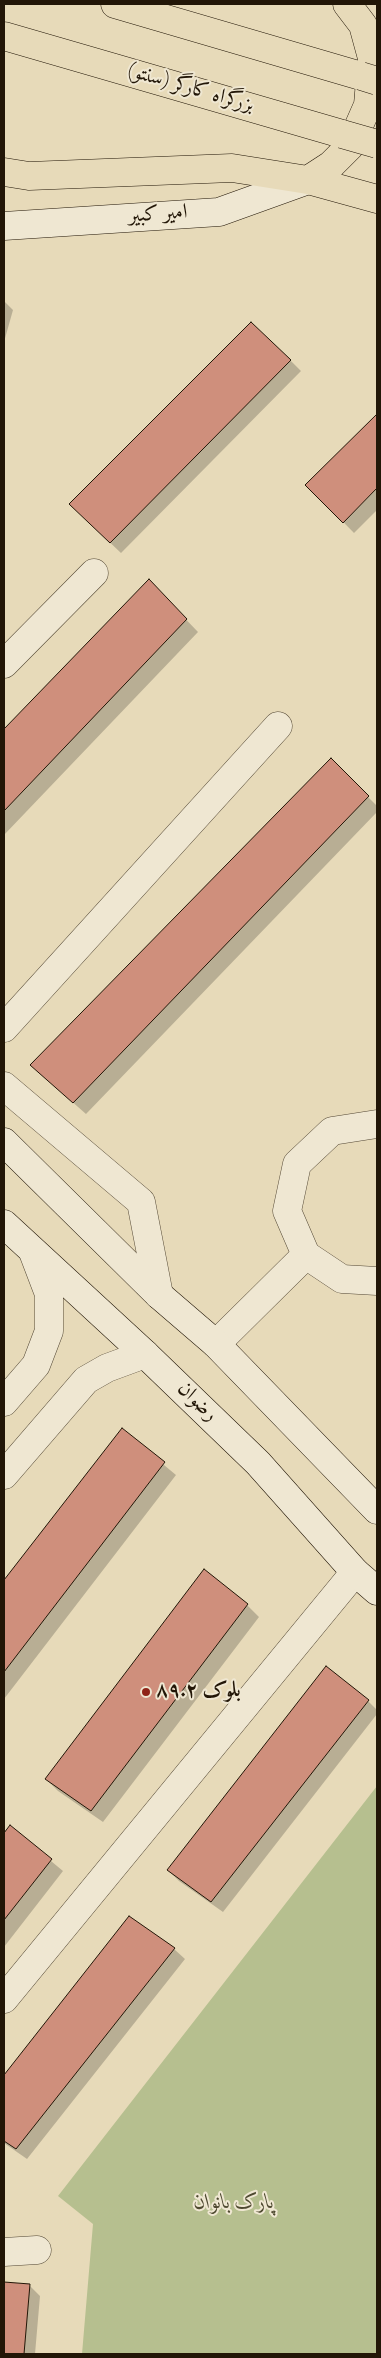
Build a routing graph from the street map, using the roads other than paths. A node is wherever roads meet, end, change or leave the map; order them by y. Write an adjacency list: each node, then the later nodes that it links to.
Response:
1 (115, 4): 6 (highway, bridge)
2 (347, 4): 10 (highway)
3 (351, 4): 4 (highway)
4 (377, 11)
5 (4, 36): 7 (highway, بزرگراه کارگر (سنتو), bridge)
6 (377, 81)
7 (377, 144)
8 (4, 152): 9 (highway)
9 (16, 174): 10 (highway)
10 (308, 180): 11 (highway); 12 (street, امیر کبیر)
11 (377, 199)
12 (4, 226)
13 (94, 574): 14 (street)
14 (4, 664)
15 (278, 726): 16 (street)
16 (4, 1028)
17 (4, 1086): 24 (street)
18 (377, 1124): 22 (street)
19 (4, 1142): 24 (street)
20 (4, 1224): 21 (street, رضوان)
21 (33, 1252): 26 (street, رضوان); 27 (street)
22 (306, 1255): 23 (street); 25 (street)
23 (377, 1281)
24 (160, 1295): 25 (street)
25 (216, 1344): 29 (street)
26 (145, 1354): 28 (street); 30 (street, رضوان)
27 (4, 1402)
28 (4, 1475)
29 (377, 1510)
30 (355, 1572): 31 (street, رضوان); 32 (street)
31 (377, 1591)
32 (4, 1999)
33 (37, 2250): 34 (street)
34 (4, 2252)

